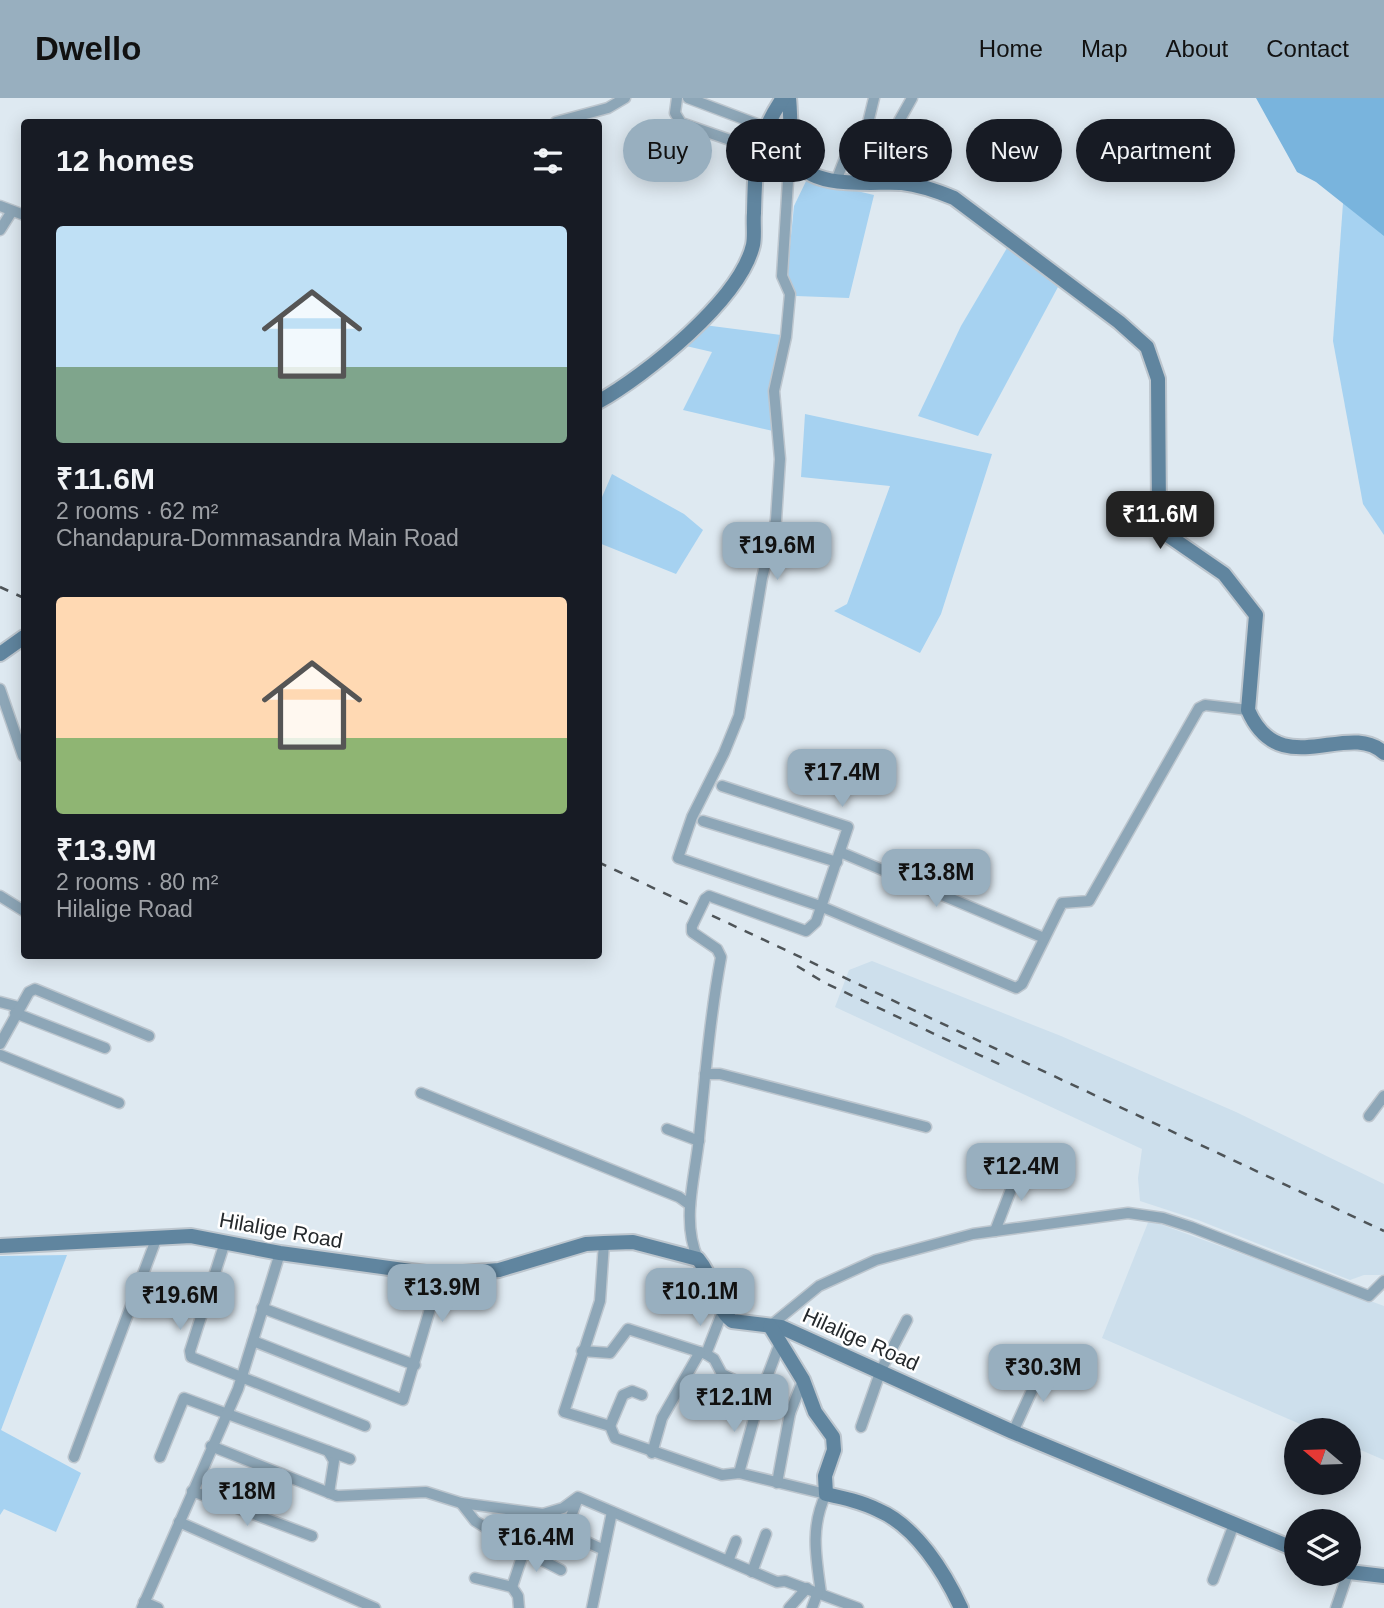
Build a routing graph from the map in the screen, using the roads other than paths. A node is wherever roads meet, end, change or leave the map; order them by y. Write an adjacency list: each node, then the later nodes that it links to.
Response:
1 (625, 98): 7 (street)
2 (677, 98): 13 (street)
3 (688, 98): 8 (street)
4 (783, 98): 9 (street); 10 (street)
5 (874, 98): 11 (street)
6 (912, 98): 12 (street)
7 (567, 119)
8 (744, 119)
9 (770, 119)
10 (787, 119)
11 (869, 119)
12 (901, 119)
13 (726, 139)
14 (839, 173): 16 (street)
15 (825, 178): 16 (street)
16 (836, 181): 27 (street)
17 (755, 182): 23 (street)
18 (788, 182): 36 (street)
19 (0, 206): 20 (street)
20 (12, 211): 21 (street); 22 (street)
21 (21, 214)
22 (0, 230)
23 (602, 399)
24 (21, 639): 25 (street)
25 (0, 654)
26 (0, 689): 28 (street)
27 (1248, 710): 31 (street); 38 (street)
28 (12, 723): 29 (street); 30 (street)
29 (21, 724)
30 (21, 750)
31 (1384, 753)
32 (722, 786): 34 (street)
33 (704, 821): 34 (street)
34 (838, 857): 36 (street); 38 (street)
35 (0, 896): 37 (street)
36 (820, 906): 38 (street); 45 (street, bridge)
37 (21, 909)
38 (1044, 938)
39 (0, 1002): 40 (street)
40 (17, 1010): 41 (street); 42 (street); 43 (street)
41 (149, 1036)
42 (0, 1043)
43 (105, 1048)
44 (0, 1055): 48 (street)
45 (705, 1074): 50 (street); 52 (street)
46 (421, 1093): 54 (street)
47 (1383, 1100): 49 (street)
48 (119, 1103)
49 (1369, 1116)
50 (926, 1127)
51 (667, 1129): 52 (street)
52 (699, 1142): 54 (street)
53 (1020, 1166): 55 (street)
54 (690, 1205): 61 (street)
55 (995, 1231): 63 (street); 67 (street)
56 (157, 1237): 57 (street, Hilalige Road); 59 (street, Hilalige Road); 88 (street)
57 (225, 1242): 60 (street, Hilalige Road); 75 (street)
58 (604, 1242): 61 (street, Hilalige Road); 62 (street, Hilalige Road); 70 (street)
59 (0, 1246)
60 (280, 1253): 62 (street, Hilalige Road); 64 (street)
61 (698, 1259): 65 (street)
62 (440, 1275): 73 (street)
63 (1384, 1281)
64 (262, 1308): 68 (street); 73 (street)
65 (722, 1313): 67 (street, Hilalige Road); 71 (street)
66 (907, 1320): 74 (street)
67 (770, 1326): 69 (street); 74 (street, Hilalige Road)
68 (253, 1341): 73 (street); 75 (street)
69 (780, 1343): 76 (street); 78 (street)
70 (582, 1352): 71 (street); 82 (street)
71 (703, 1353): 78 (street); 87 (street)
72 (1044, 1364): 84 (street)
73 (415, 1365)
74 (881, 1370): 83 (street); 84 (street, Hilalige Road)
75 (242, 1377): 79 (street); 81 (street)
76 (803, 1380): 80 (street); 95 (street)
77 (642, 1395): 82 (street)
78 (760, 1398): 80 (street); 91 (street)
79 (227, 1412): 85 (street); 86 (street); 89 (street)
80 (790, 1413): 92 (street)
81 (365, 1426)
82 (610, 1426): 87 (street)
83 (861, 1427)
84 (1013, 1432): 100 (street, Hilalige Road)
85 (211, 1446): 93 (street); 94 (street)
86 (327, 1450): 90 (street); 94 (street)
87 (652, 1453): 91 (street)
88 (74, 1457)
89 (160, 1457)
90 (350, 1459)
91 (739, 1474): 92 (street)
92 (777, 1483): 95 (street)
93 (192, 1491): 99 (street); 102 (street)
94 (329, 1493): 97 (street)
95 (826, 1494): 117 (street); 126 (street)
96 (578, 1497): 97 (street); 98 (street); 105 (street)
97 (461, 1503): 106 (street)
98 (612, 1511): 105 (street); 107 (street)
99 (179, 1522): 118 (street); 121 (street)
100 (1234, 1524): 104 (street, Hilalige Road); 113 (street)
101 (766, 1534): 109 (street)
102 (312, 1535)
103 (736, 1541): 107 (street)
104 (1284, 1545)
105 (604, 1550): 123 (street)
106 (524, 1552): 108 (street); 115 (street)
107 (728, 1561): 109 (street)
108 (561, 1570)
109 (752, 1572): 116 (street)
110 (1361, 1573): 111 (street)
111 (1384, 1576)
112 (475, 1578): 115 (street)
113 (1213, 1580)
114 (1344, 1586): 127 (street)
115 (512, 1587): 122 (street)
116 (807, 1588): 117 (street); 124 (street)
117 (819, 1593): 119 (street); 125 (street)
118 (143, 1605): 120 (street)
119 (851, 1607)
120 (158, 1608)
121 (375, 1608)
122 (519, 1608)
123 (592, 1608)
124 (789, 1608)
125 (813, 1608)
126 (961, 1608)
127 (1336, 1608)

